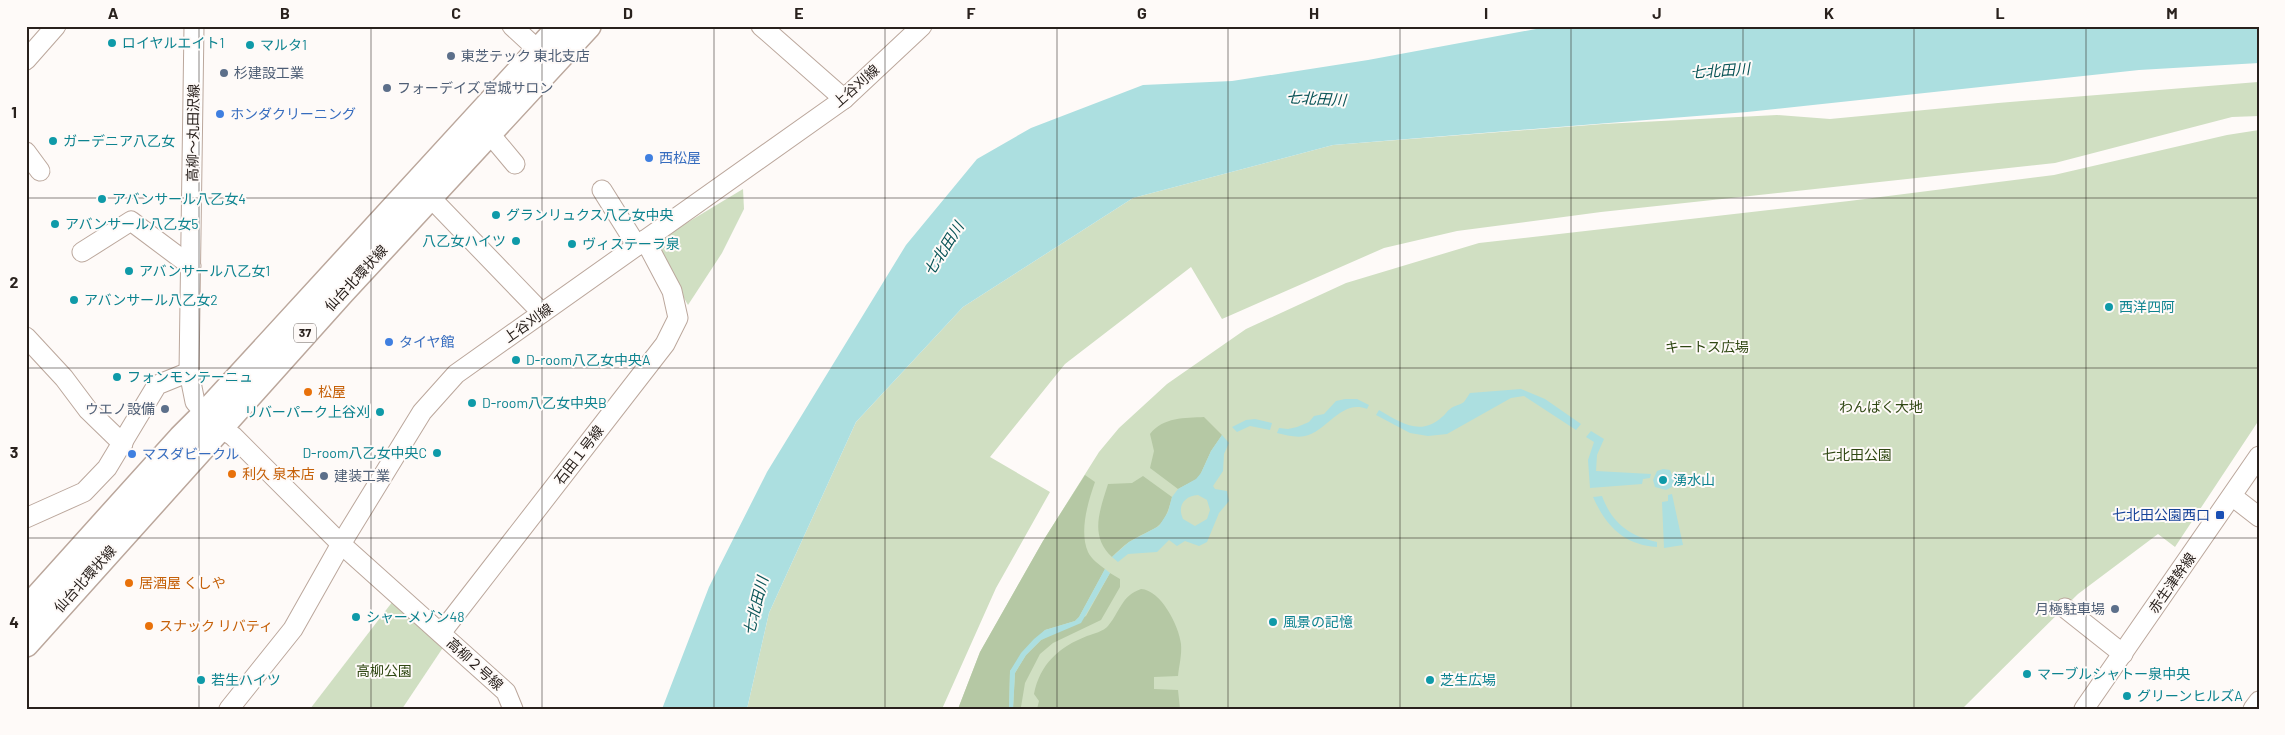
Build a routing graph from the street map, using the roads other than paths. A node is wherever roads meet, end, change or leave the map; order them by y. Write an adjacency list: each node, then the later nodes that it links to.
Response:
1 (56, 26): 9 (street)
2 (512, 26): 8 (street)
3 (561, 26): 8 (main road, 仙台北環状線 / 37)
4 (588, 26): 11 (main road, 仙台北環状線 / 37)
5 (760, 26): 10 (street)
6 (922, 26): 10 (street, 上谷刈線)
7 (191, 28): 19 (street, 高柳～丸田沢線)
8 (538, 50): 23 (main road, 仙台北環状線 / 37)
9 (26, 60)
10 (844, 99): 17 (street, 上谷刈線)
11 (489, 133): 13 (street); 16 (main road, 仙台北環状線 / 37)
12 (26, 152): 14 (street)
13 (515, 164)
14 (40, 170)
15 (602, 190): 17 (street, 石田１号線)
16 (430, 197): 20 (street); 23 (main road, 仙台北環状線 / 37)
17 (641, 243): 20 (street, 上谷刈線); 32 (street, 石田１号線)
18 (82, 252): 19 (street)
19 (191, 266): 22 (street, 高柳～丸田沢線)
20 (542, 313): 29 (street, 上谷刈線)
21 (26, 337): 24 (street)
22 (189, 372): 23 (street, 高柳～丸田沢線); 24 (street)
23 (213, 421): 29 (street, 高柳２号線); 31 (main road, 仙台北環状線 / 37); 33 (main road, 仙台北環状線 / 37)
24 (123, 444): 28 (street)
25 (2259, 456): 26 (street, 赤生津幹線)
26 (2232, 496): 27 (street); 34 (street, 赤生津幹線)
27 (2259, 517)
28 (26, 518)
29 (341, 544): 32 (street, 高柳２号線); 36 (street, 上谷刈線)
30 (2065, 608): 34 (street)
31 (26, 610)
32 (441, 633): 37 (street, 高柳２号線)
33 (26, 644)
34 (2123, 654): 38 (street, 赤生津幹線)
35 (2259, 701): 39 (street)
36 (229, 709)
37 (513, 709)
38 (2084, 709)
39 (2252, 709)

